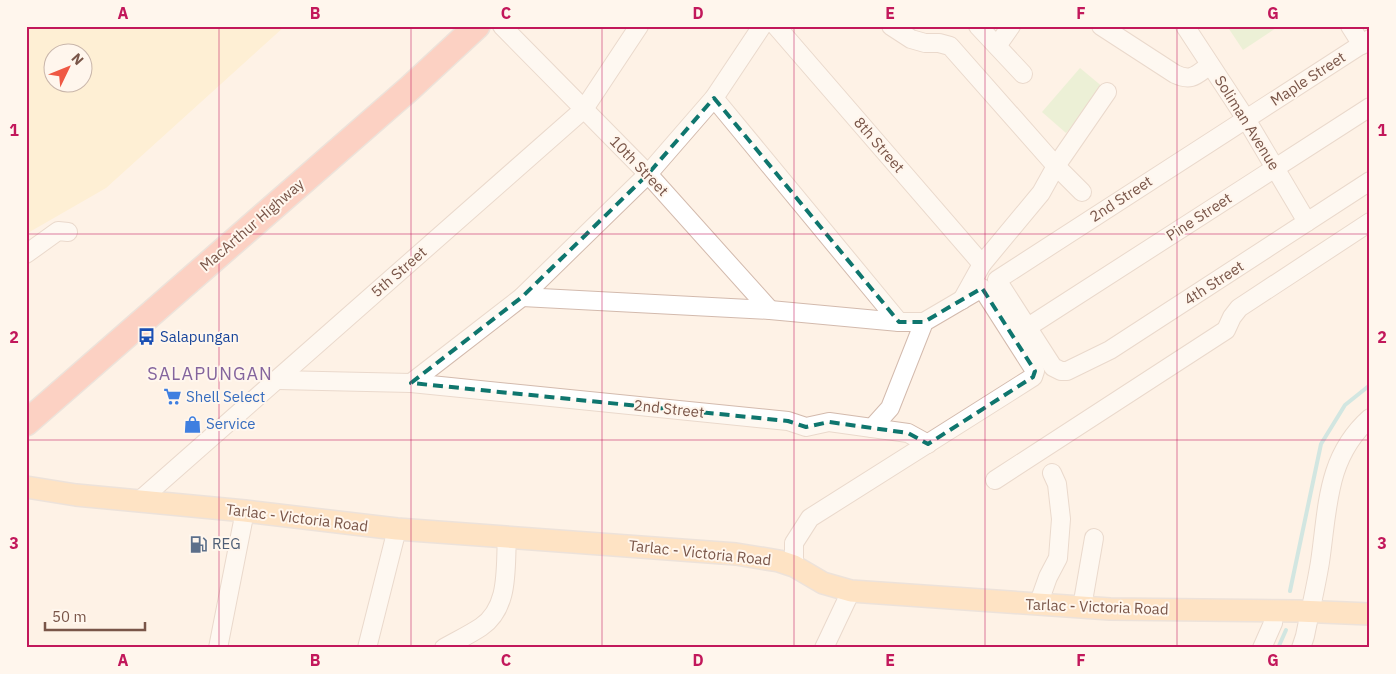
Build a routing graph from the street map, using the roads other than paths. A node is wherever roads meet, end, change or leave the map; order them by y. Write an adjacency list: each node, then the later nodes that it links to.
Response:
1 (477, 26): 41 (highway, MacArthur Highway)
2 (502, 26): 19 (street, 10th Street)
3 (639, 26): 19 (street, 5th Street)
4 (762, 26): 17 (street)
5 (776, 26): 30 (street, 8th Street)
6 (891, 26): 21 (street)
7 (978, 26): 13 (street)
8 (1011, 26): 13 (street)
9 (1101, 26): 14 (street)
10 (1185, 26): 14 (street, Soliman Avenue)
11 (1350, 26): 12 (street)
12 (1366, 42): 20 (street, Maple Street)
13 (997, 46): 15 (street)
14 (1210, 65): 20 (street, Soliman Avenue)
15 (1022, 74)
16 (1107, 92): 21 (street)
17 (714, 98): 23 (street); 35 (street)
18 (1370, 107): 22 (street, Pine Street)
19 (584, 109): 23 (street, 10th Street); 38 (street, 5th Street)
20 (1246, 119): 22 (street, Soliman Avenue); 31 (street, 2nd Street)
21 (1056, 166): 25 (street); 30 (street)
22 (1276, 167): 26 (street, Soliman Avenue); 37 (street, Pine Street)
23 (648, 174): 32 (street); 34 (street, 10th Street)
24 (1370, 181): 26 (street, 4th Street)
25 (1082, 192)
26 (1307, 222): 37 (street, 4th Street)
27 (1370, 222): 45 (street)
28 (68, 232): 29 (street)
29 (26, 254)
30 (982, 264): 33 (street)
31 (989, 284): 33 (street, 2nd Street); 37 (street); 43 (street)
32 (522, 297): 34 (street); 39 (street)
33 (962, 300): 36 (street, 2nd Street)
34 (770, 310): 35 (street)
35 (899, 322): 36 (street)
36 (924, 322): 42 (street)
37 (1028, 327)
38 (278, 380): 39 (street, 2nd Street); 47 (street, 5th Street)
39 (411, 383): 42 (street, 2nd Street)
40 (1370, 418): 57 (street)
41 (26, 424)
42 (872, 428): 43 (street, 2nd Street)
43 (928, 444): 52 (street)
44 (1052, 474): 54 (street)
45 (995, 480)
46 (26, 487): 47 (main road, Tarlac - Victoria Road)
47 (139, 501): 48 (main road, Tarlac - Victoria Road)
48 (245, 511): 49 (main road, Tarlac - Victoria Road); 59 (street)
49 (397, 529): 50 (main road, Tarlac - Victoria Road); 60 (street)
50 (507, 537): 52 (main road, Tarlac - Victoria Road); 61 (street)
51 (1094, 538): 55 (street)
52 (794, 566): 53 (main road, Tarlac - Victoria Road)
53 (851, 592): 54 (main road, Tarlac - Victoria Road); 62 (street)
54 (1038, 605): 55 (main road, Tarlac - Victoria Road)
55 (1082, 608): 56 (main road, Tarlac - Victoria Road)
56 (1274, 610): 57 (main road, Tarlac - Victoria Road); 63 (street)
57 (1310, 612): 58 (main road, Tarlac - Victoria Road); 64 (street)
58 (1370, 614)
59 (218, 648)
60 (367, 648)
61 (444, 648)
62 (824, 648)
63 (1262, 648)
64 (1301, 648)

